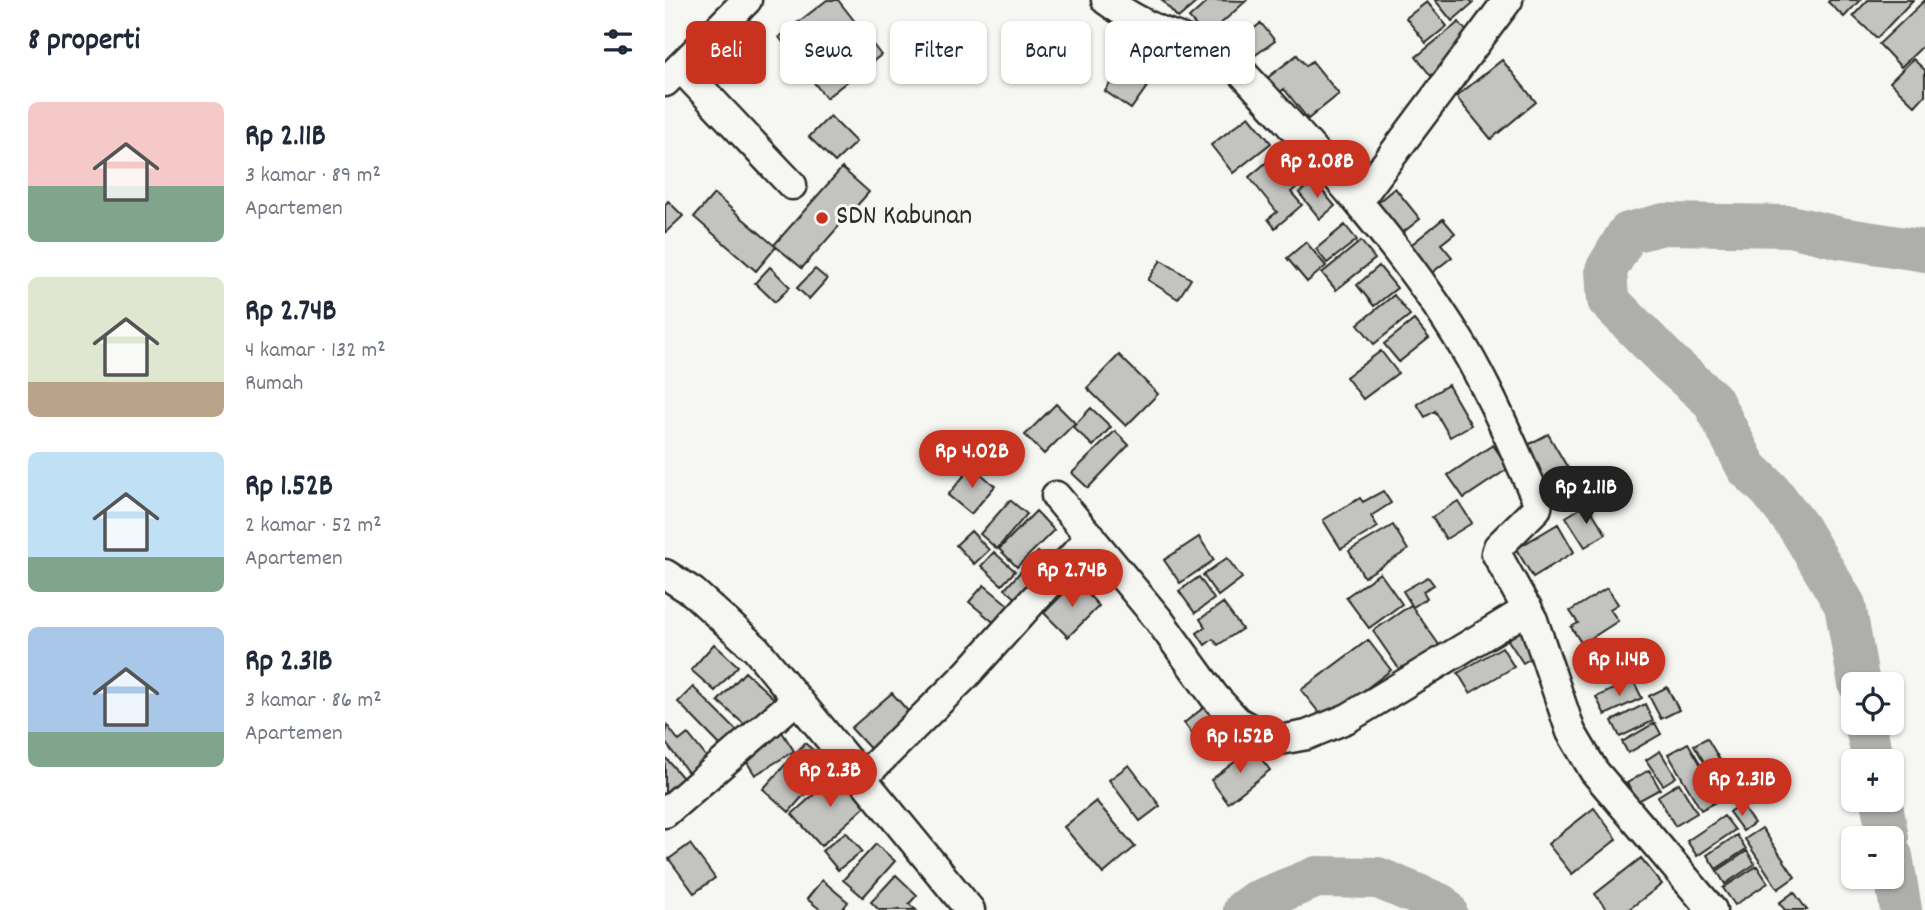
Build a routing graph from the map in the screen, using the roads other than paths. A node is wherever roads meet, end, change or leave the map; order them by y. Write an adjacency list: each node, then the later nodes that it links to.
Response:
1 (747, 0): 4 (street)
2 (1106, 0): 6 (street)
3 (1508, 0): 6 (street)
4 (672, 74): 5 (street)
5 (792, 185)
6 (1359, 201): 10 (street)
7 (1056, 496): 8 (street)
8 (1091, 536): 10 (street); 12 (street)
9 (665, 574): 11 (street)
10 (1528, 609): 15 (street)
11 (797, 699): 12 (street); 13 (street)
12 (861, 779): 14 (street)
13 (665, 813)
14 (969, 910)
15 (1711, 910)

